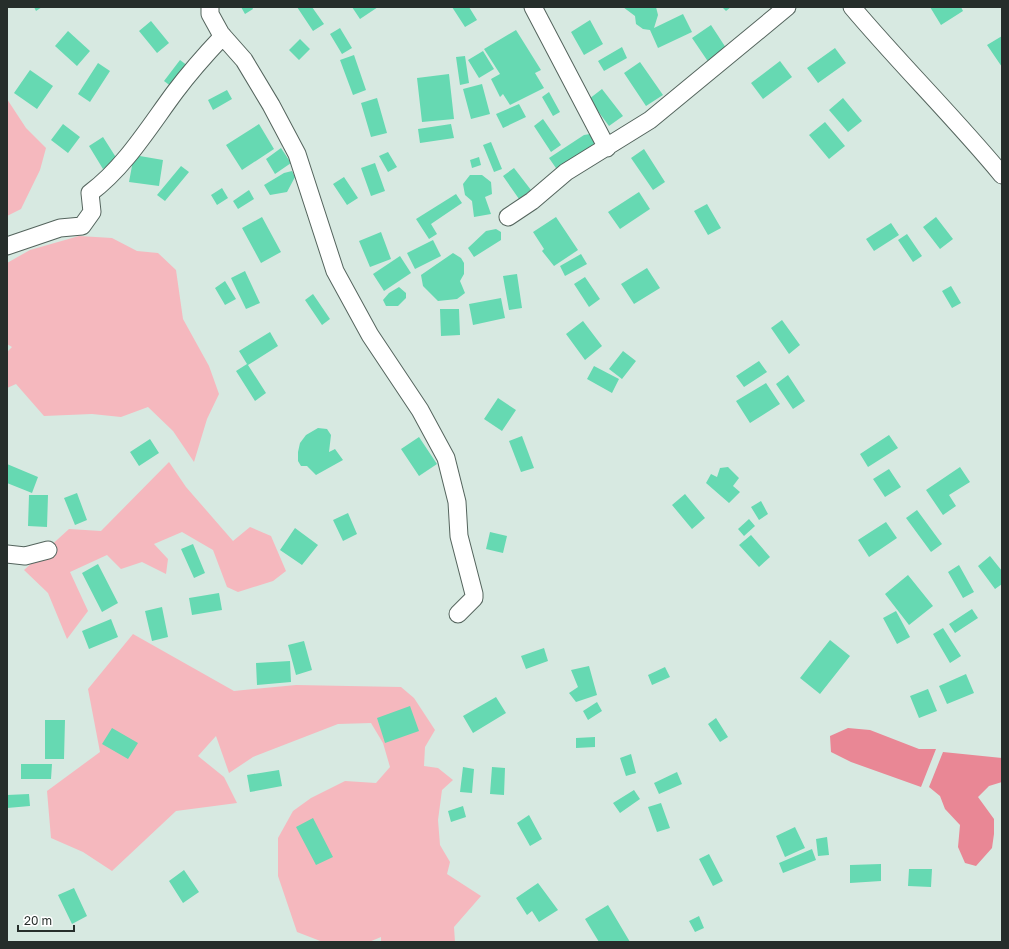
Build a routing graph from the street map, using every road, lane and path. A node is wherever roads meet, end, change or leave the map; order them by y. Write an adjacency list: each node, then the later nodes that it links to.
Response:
1 (210, 7): 5 (street)
2 (533, 7): 6 (street)
3 (788, 7): 6 (street)
4 (852, 7): 7 (street)
5 (223, 36): 9 (street); 12 (street)
6 (607, 148): 8 (street)
7 (1002, 175)
8 (508, 217)
9 (7, 246)
10 (48, 550): 11 (street)
11 (7, 554)
12 (458, 614)

